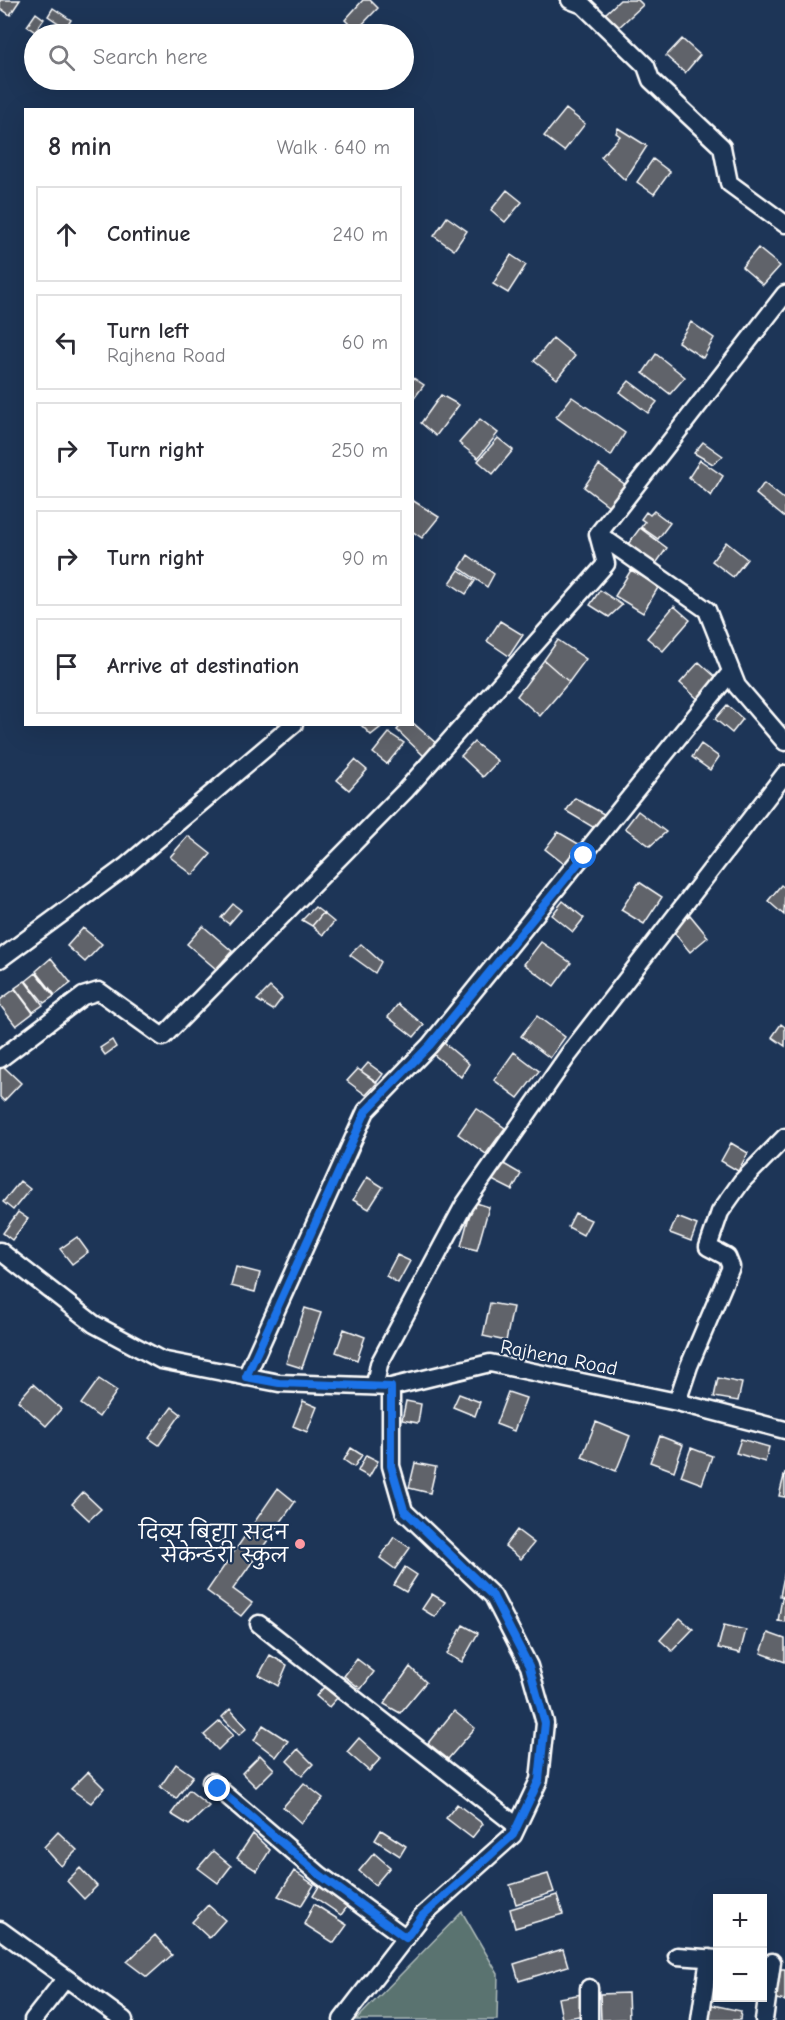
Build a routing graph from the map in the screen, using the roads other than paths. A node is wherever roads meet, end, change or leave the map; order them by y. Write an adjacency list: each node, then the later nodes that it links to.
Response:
1 (570, 0): 2 (street)
2 (785, 224)
3 (785, 294): 4 (street)
4 (598, 534): 5 (street); 10 (street)
5 (731, 672): 7 (street); 13 (street)
6 (292, 726): 9 (street)
7 (785, 742)
8 (785, 774): 14 (street)
9 (0, 959)
10 (0, 1059)
11 (785, 1137): 15 (street)
12 (0, 1251): 13 (street, Rajhena Road)
13 (246, 1377): 14 (street, Rajhena Road)
14 (383, 1386): 15 (street, Rajhena Road); 19 (street)
15 (677, 1402): 16 (street, Rajhena Road)
16 (785, 1430)
17 (259, 1624): 19 (street)
18 (211, 1782): 21 (street)
19 (517, 1826): 21 (street)
20 (0, 1930): 25 (street)
21 (406, 1938): 29 (street)
22 (677, 1956): 23 (street)
23 (713, 1958): 31 (street)
24 (773, 1961): 32 (street)
25 (65, 1979): 27 (street); 28 (street)
26 (589, 1988): 30 (street)
27 (33, 2020)
28 (124, 2020)
29 (342, 2020)
30 (589, 2020)
31 (699, 2020)
32 (764, 2020)

